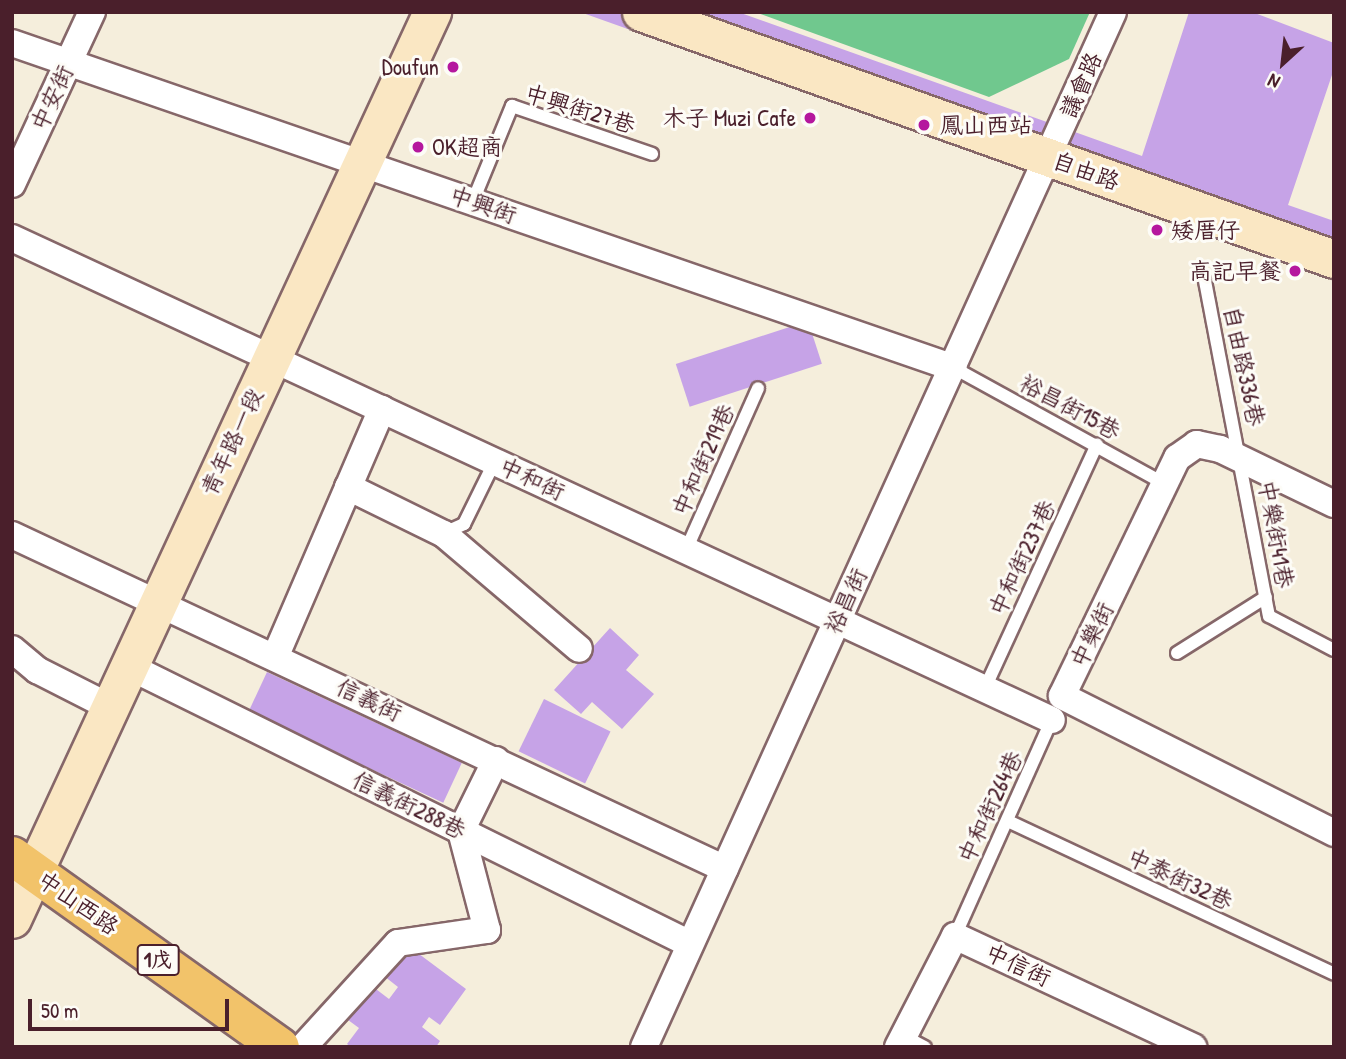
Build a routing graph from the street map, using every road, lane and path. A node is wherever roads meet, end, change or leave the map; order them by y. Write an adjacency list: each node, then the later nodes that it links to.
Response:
1 (92, 12): 6 (street, 中安街)
2 (432, 12): 9 (street, 青年路一段)
3 (641, 12): 8 (street, 自由路)
4 (1113, 12): 8 (street, 議會路)
5 (12, 43): 6 (street, 中興街)
6 (69, 62): 9 (street, 中興街); 10 (street, 中安街)
7 (652, 154): 11 (lane, 中興街27巷)
8 (1049, 157): 13 (street, 自由路); 16 (street, 裕昌街)
9 (362, 163): 11 (street, 中興街); 15 (street, 青年路一段)
10 (12, 184)
11 (472, 201): 16 (street, 中興街)
12 (12, 238): 15 (street, 中和街)
13 (1334, 260)
14 (1205, 281): 20 (lane, 自由路336巷)
15 (270, 357): 18 (street, 中和街); 29 (street, 青年路一段)
16 (954, 369): 19 (lane, 裕昌街15巷); 30 (street, 裕昌街)
17 (758, 388): 27 (lane, 中和街219巷)
18 (382, 409): 21 (street, 中和街); 23 (street)
19 (1097, 445): 22 (lane, 裕昌街15巷); 37 (lane, 中和街237巷)
20 (1242, 459): 22 (street, 中樂街); 24 (street, 中樂街); 28 (lane, 中樂街41巷)
21 (495, 461): 25 (lane); 27 (street, 中和街)
22 (1165, 484): 38 (street, 中樂街)
23 (348, 487): 25 (street); 35 (street)
24 (1334, 504)
25 (444, 534): 32 (street)
26 (12, 535): 29 (street, 信義街)
27 (686, 550): 30 (street, 中和街)
28 (1266, 597): 33 (lane, 中樂街41巷); 34 (lane)
29 (159, 603): 35 (street, 信義街); 36 (street, 青年路一段)
30 (837, 620): 37 (street, 中和街); 46 (street, 裕昌街)
31 (12, 649): 39 (street)
32 (579, 649)
33 (1334, 650)
34 (1177, 653)
35 (276, 655): 41 (street, 信義街)
36 (128, 666): 39 (street, 青年路一段); 43 (street, 信義街288巷)
37 (985, 688): 40 (street, 中和街)
38 (1062, 695): 40 (lane, 中和街264巷); 44 (street, 中樂街)
39 (110, 707): 45 (street, 青年路一段)
40 (1052, 720): 42 (lane, 中和街264巷)
41 (496, 760): 43 (street); 46 (street, 信義街)
42 (1008, 821): 48 (lane, 中和街264巷); 50 (lane, 中泰街32巷)
43 (461, 831): 49 (street, 信義街288巷); 53 (street)
44 (1334, 833)
45 (24, 864): 47 (street, 青年路一段); 52 (main road, 中山西路 / 1戊)
46 (725, 869): 49 (street, 裕昌街)
47 (12, 919)
48 (956, 936): 51 (street); 55 (street, 中信街)
49 (690, 944): 54 (street, 裕昌街)
50 (1334, 974)
51 (908, 1043)
52 (280, 1047)
53 (303, 1047)
54 (644, 1047)
55 (1193, 1047)

